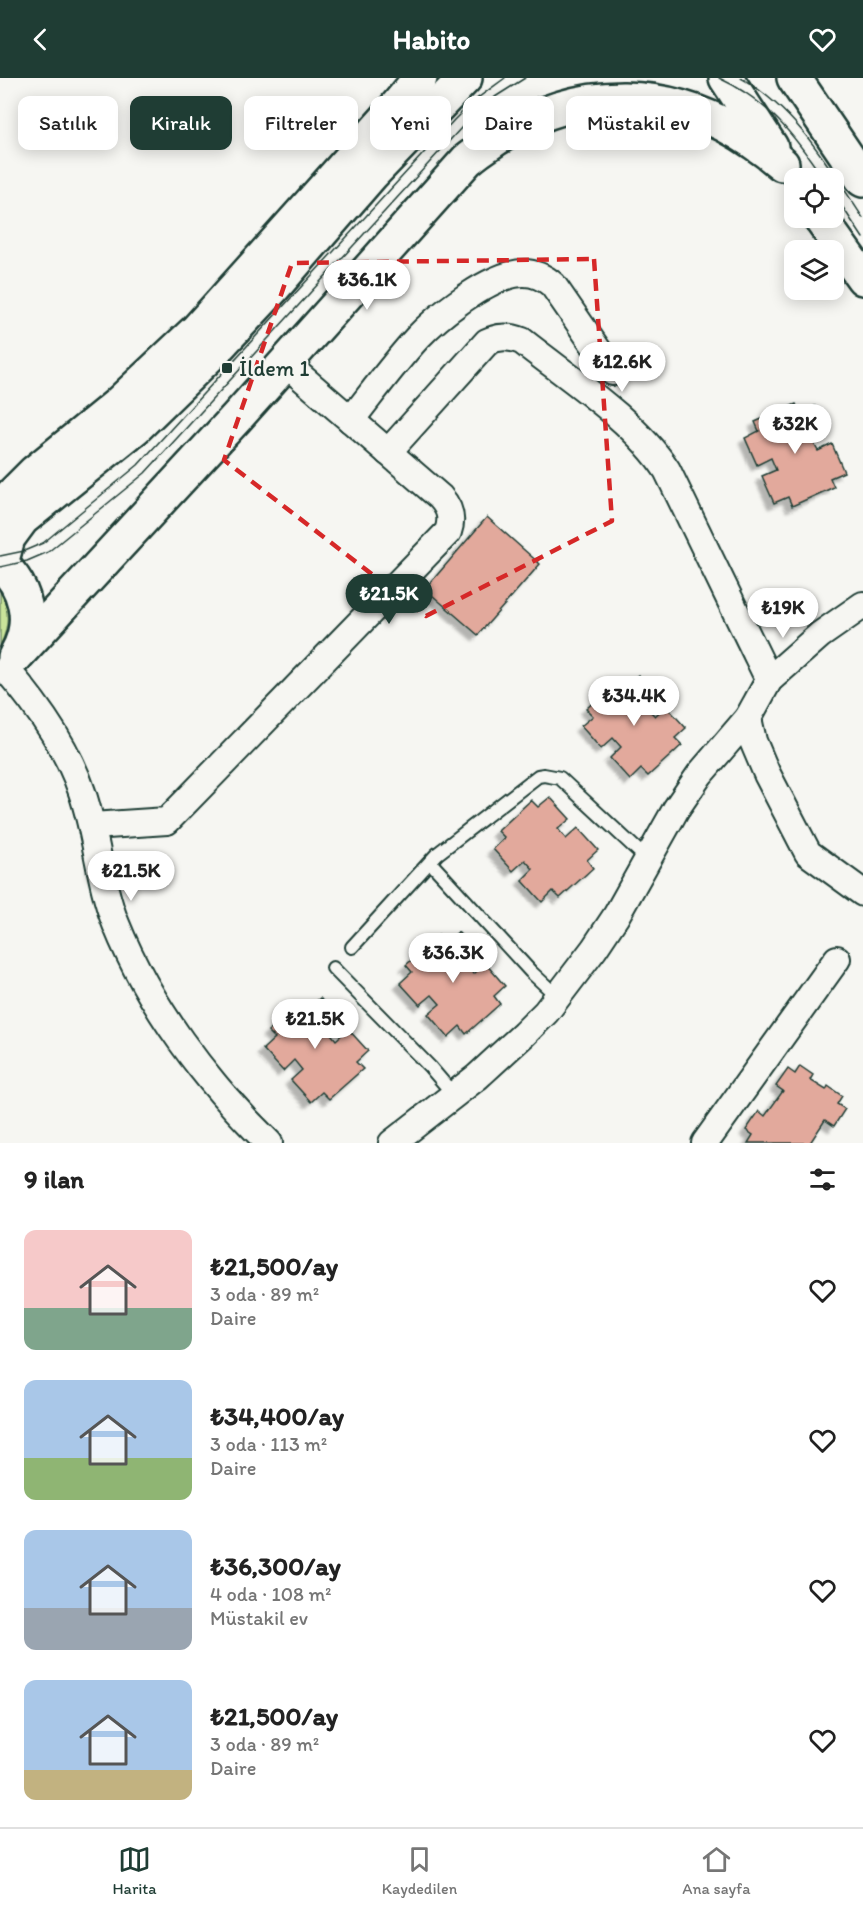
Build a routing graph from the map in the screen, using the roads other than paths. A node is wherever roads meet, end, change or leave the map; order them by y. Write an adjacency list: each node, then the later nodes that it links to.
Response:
1 (420, 78): 14 (street)
2 (465, 78): 15 (street)
3 (726, 78): 5 (street)
4 (794, 78): 7 (street)
5 (785, 168)
6 (784, 169): 10 (street)
7 (863, 180)
8 (827, 228): 9 (street)
9 (863, 278)
10 (285, 363): 12 (street); 17 (street)
11 (613, 372): 12 (street)
12 (351, 420): 13 (street)
13 (388, 452): 18 (street); 20 (street)
14 (0, 507)
15 (1, 563): 17 (street)
16 (863, 605): 18 (street)
17 (7, 667): 20 (street)
18 (769, 680): 19 (street)
19 (748, 718): 21 (street); 23 (street)
20 (92, 826): 29 (street)
21 (646, 859): 22 (lane); 27 (street)
22 (430, 862): 24 (lane); 27 (lane)
23 (863, 893)
24 (352, 947)
25 (837, 959): 31 (street)
26 (333, 968): 28 (lane)
27 (558, 997): 28 (street)
28 (454, 1095): 30 (street)
29 (269, 1143)
30 (392, 1143)
31 (705, 1143)

